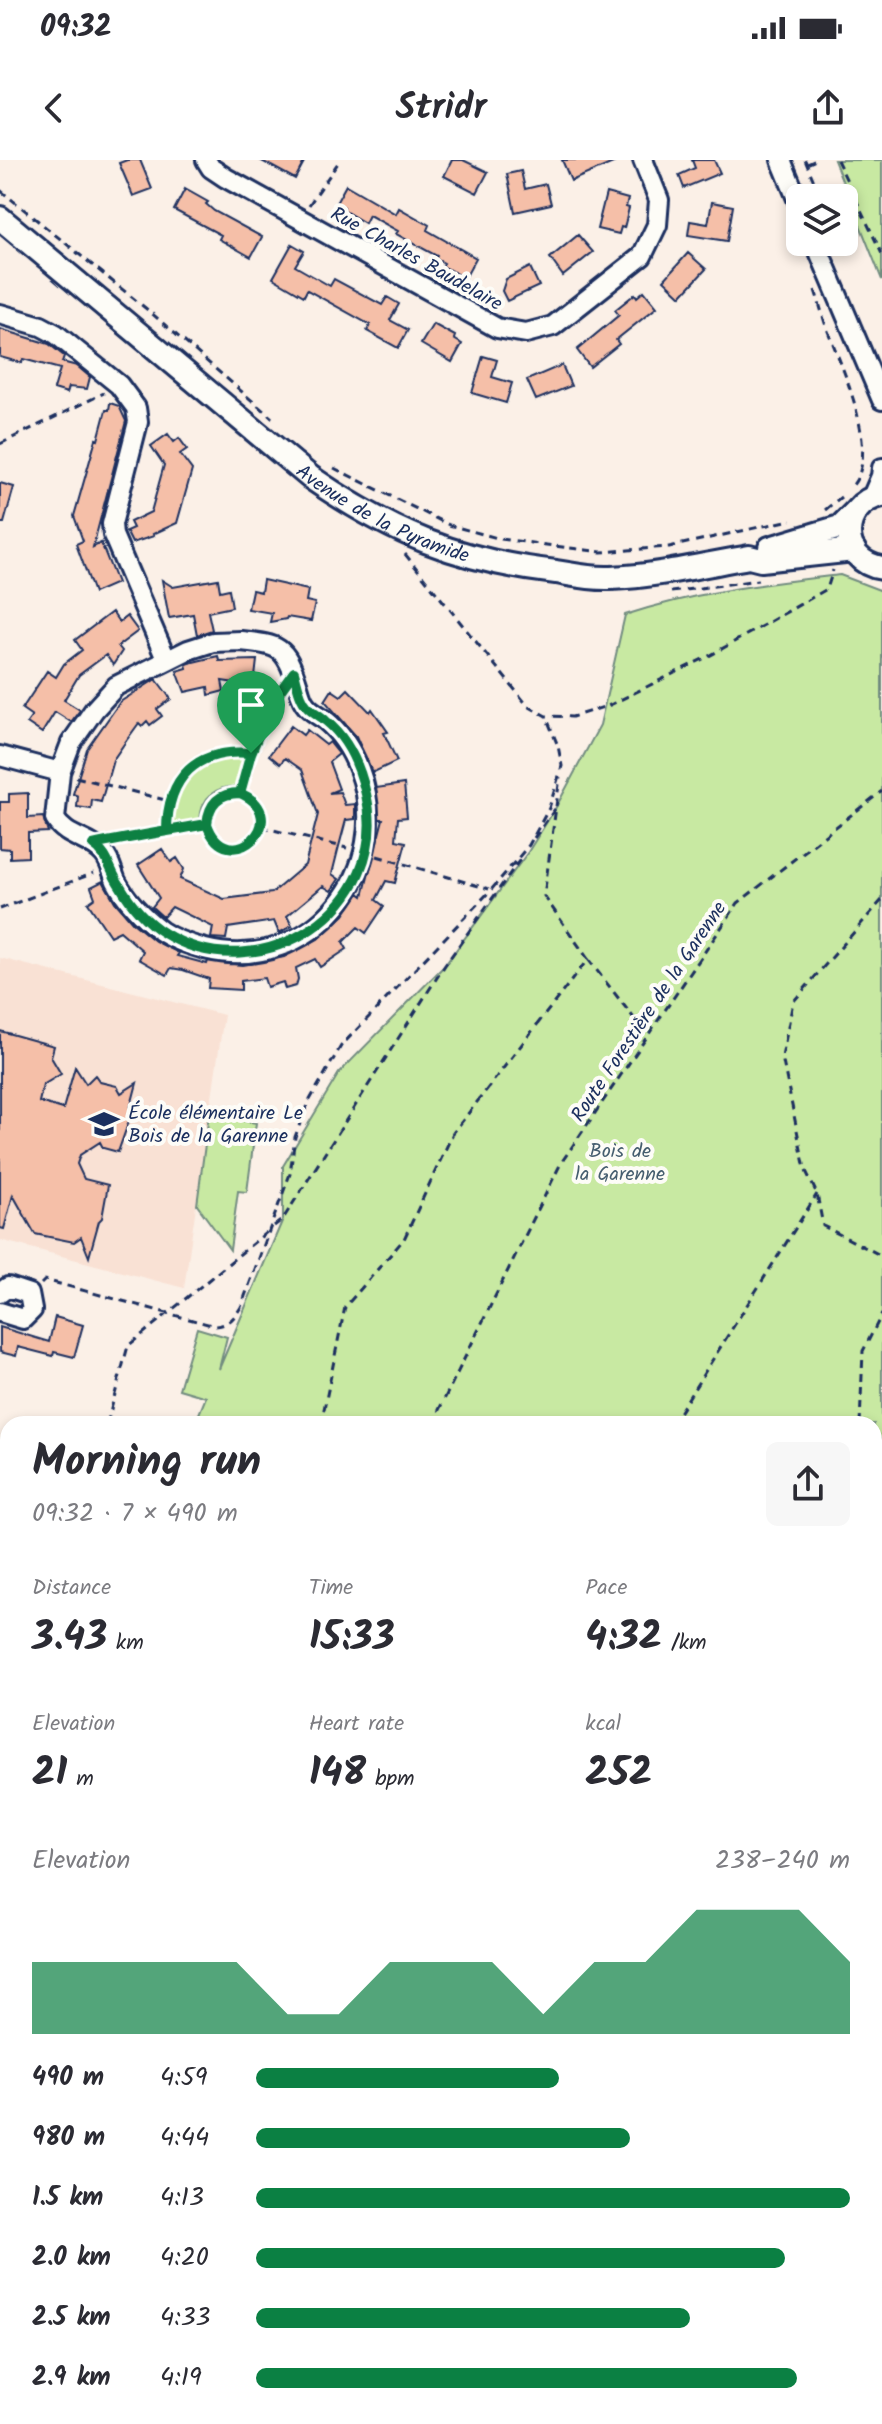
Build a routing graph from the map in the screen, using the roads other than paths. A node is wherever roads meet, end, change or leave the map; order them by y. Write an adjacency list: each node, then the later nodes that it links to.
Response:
1 (206, 160): 2 (street, Rue Charles Baudelaire)
2 (643, 160)
3 (781, 160): 4 (street)
4 (787, 184)
5 (0, 218): 12 (main road, Avenue de la Pyramide)
6 (814, 256): 8 (street)
7 (0, 314): 14 (street)
8 (882, 400)
9 (882, 468): 10 (street)
10 (870, 501): 11 (main road); 12 (main road)
11 (854, 550): 12 (main road, Avenue de la Pyramide); 13 (main road)
12 (749, 557)
13 (882, 568)
14 (166, 659): 16 (street); 16 (street)
15 (0, 756): 16 (street)
16 (60, 772)
17 (0, 1293): 18 (street)
18 (0, 1312)

